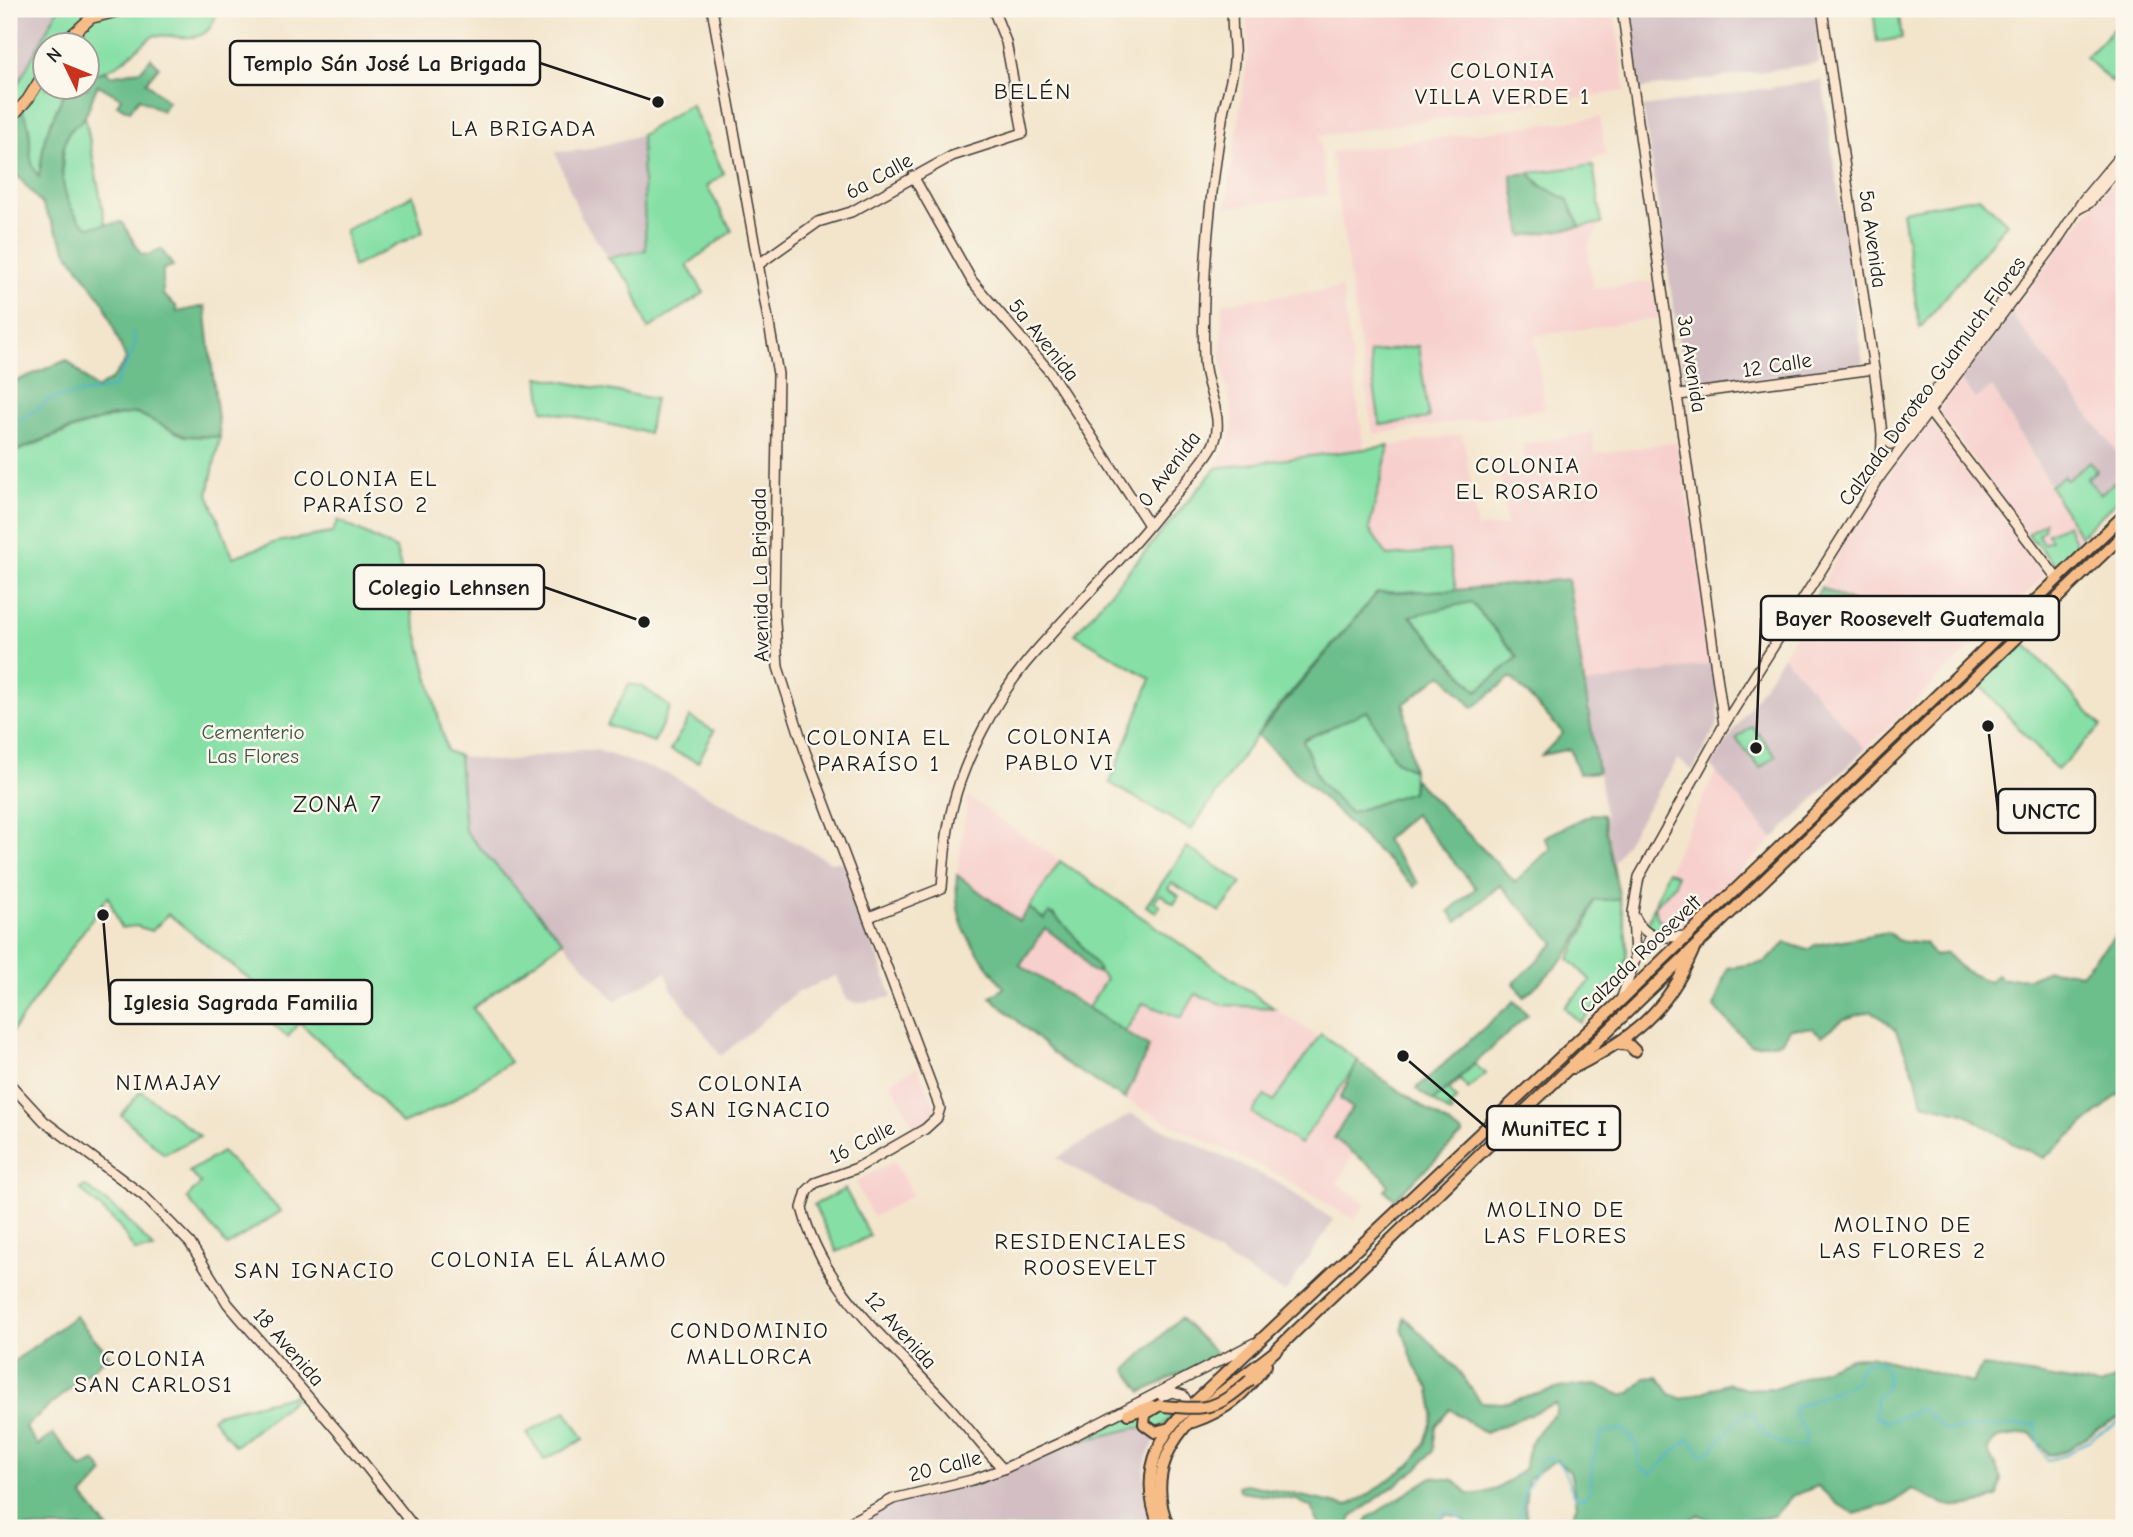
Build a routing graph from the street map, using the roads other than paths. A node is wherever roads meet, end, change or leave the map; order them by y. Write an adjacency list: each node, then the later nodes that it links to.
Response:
1 (127, 9): 7 (main road)
2 (712, 9): 14 (main road, Avenida La Brigada)
3 (993, 9): 12 (main road, 6a Calle)
4 (1233, 9): 22 (main road, 0 Avenida)
5 (1622, 9): 16 (main road, 3a Avenida)
6 (1822, 9): 15 (main road, 5a Avenida)
7 (75, 32)
8 (32, 93): 9 (main road)
9 (9, 120)
10 (2124, 151): 13 (main road, Calzada Doroteo Guamuch Flores)
11 (2124, 161): 13 (main road, Calzada Doroteo Guamuch Flores)
12 (913, 176): 14 (main road, 6a Calle); 22 (main road, 5a Avenida)
13 (2080, 208): 17 (main road, Calzada Doroteo Guamuch Flores)
14 (759, 264): 33 (main road, Avenida La Brigada)
15 (1874, 369): 16 (main road, 12 Calle); 18 (main road, 5a Avenida)
16 (1681, 397): 26 (main road, 3a Avenida)
17 (1927, 408): 18 (main road, Calzada Doroteo Guamuch Flores); 19 (main road, Calzada Doroteo Guamuch Flores); 25 (main road)
18 (1882, 433): 19 (main road, 5a Avenida)
19 (1881, 475): 27 (main road, Calzada Doroteo Guamuch Flores)
20 (2124, 515): 25 (highway, Calzada Roosevelt)
21 (2124, 522): 24 (highway)
22 (1149, 525): 33 (main road, 0 Avenida)
23 (2124, 534): 24 (highway, Calzada Roosevelt)
24 (2114, 544): 28 (highway, Calzada Roosevelt)
25 (2056, 577): 28 (highway); 30 (highway, Calzada Roosevelt)
26 (1720, 692): 27 (main road); 29 (main road, 3a Avenida)
27 (1740, 701): 29 (main road, Calzada Doroteo Guamuch Flores)
28 (1927, 723): 31 (highway, Calzada Roosevelt)
29 (1724, 726): 32 (main road, Calzada Doroteo Guamuch Flores)
30 (1790, 836): 31 (highway); 35 (highway, Calzada Roosevelt)
31 (1798, 847): 36 (highway, Calzada Roosevelt)
32 (1633, 912): 34 (main road); 37 (main road, Calzada Doroteo Guamuch Flores)
33 (869, 917): 43 (main road, Avenida La Brigada)
34 (1650, 936): 35 (main road); 37 (main road)
35 (1686, 936): 38 (highway, Calzada Roosevelt)
36 (1695, 946): 39 (highway); 41 (highway, Calzada Roosevelt)
37 (1635, 950): 38 (main road, Calzada Doroteo Guamuch Flores)
38 (1622, 999): 44 (highway, Calzada Roosevelt)
39 (1620, 1044): 40 (highway); 41 (highway)
40 (1635, 1051)
41 (1564, 1072): 46 (highway, Calzada Roosevelt)
42 (9, 1083): 56 (main road, 18 Avenida)
43 (937, 1118): 45 (main road, 16 Calle)
44 (1446, 1165): 46 (highway); 47 (highway, Calzada Roosevelt)
45 (803, 1199): 55 (main road, 12 Avenida)
46 (1350, 1278): 48 (highway, Calzada Roosevelt)
47 (1264, 1338): 52 (highway, Calzada Roosevelt); 54 (main road, 20 Calle)
48 (1274, 1352): 49 (highway); 52 (highway, Calzada Roosevelt)
49 (1266, 1365): 50 (highway, bridge); 52 (highway)
50 (1161, 1406): 51 (highway); 53 (highway)
51 (1128, 1414): 52 (main road, 20 Calle); 54 (main road, 20 Calle)
52 (1183, 1421): 53 (highway); 59 (highway)
53 (1170, 1428): 58 (highway)
54 (1062, 1442): 55 (main road, 20 Calle)
55 (1003, 1469): 57 (main road, 20 Calle)
56 (415, 1528)
57 (839, 1528)
58 (1160, 1528)
59 (1168, 1528)

